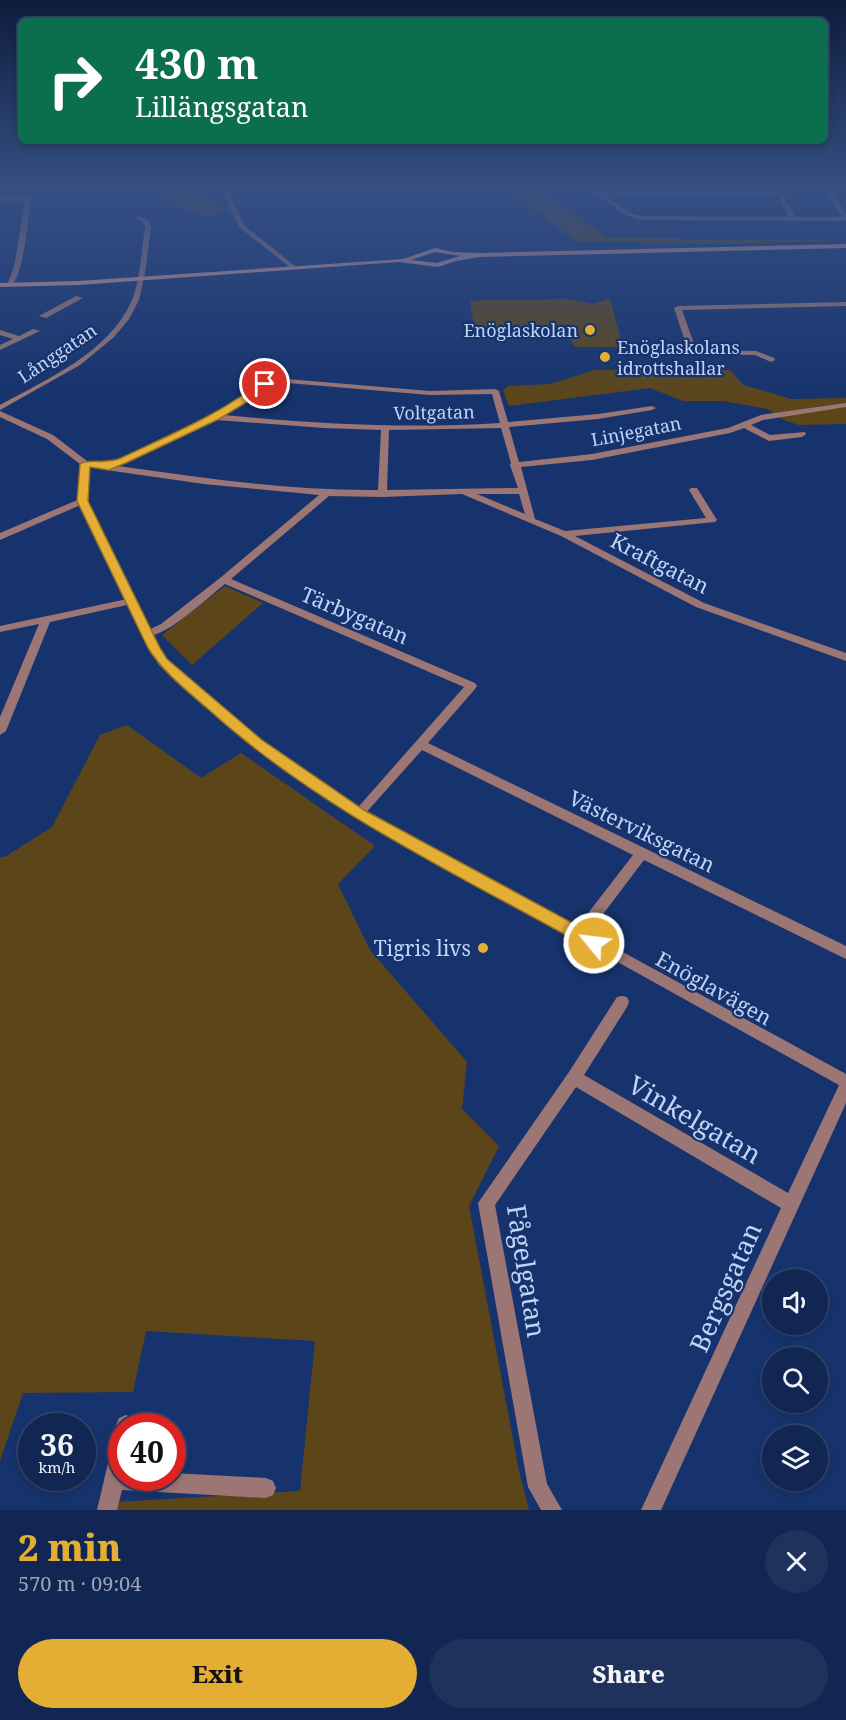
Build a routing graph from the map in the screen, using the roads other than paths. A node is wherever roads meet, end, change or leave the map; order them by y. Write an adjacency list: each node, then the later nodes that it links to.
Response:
1 (19, 257): 9 (street)
2 (143, 257): 7 (street, Långgatan)
3 (281, 257): 6 (street)
4 (454, 257): 5 (main road)
5 (417, 259): 6 (main road)
6 (293, 267): 7 (main road)
7 (139, 278): 9 (main road); 19 (street, Långgatan)
8 (0, 285): 9 (main road)
9 (10, 285)
10 (79, 298): 12 (street)
11 (846, 304): 17 (street)
12 (43, 316)
13 (36, 331): 15 (street)
14 (0, 332): 15 (street)
15 (19, 339): 16 (street)
16 (0, 348)
17 (771, 360)
18 (846, 405): 23 (street, Linjegatan)
19 (0, 408)
20 (652, 408): 24 (street, Voltgatan)
21 (0, 414): 27 (street)
22 (215, 417): 24 (street); 25 (street, Voltgatan); 29 (street)
23 (744, 424): 26 (street); 28 (street, Linjegatan)
24 (503, 427): 25 (street, Voltgatan); 28 (street)
25 (385, 429): 34 (street)
26 (802, 434)
27 (85, 464): 29 (street, Kraftgatan); 35 (street)
28 (514, 465): 30 (street)
29 (109, 466): 33 (street, Kraftgatan)
30 (522, 490): 32 (street, Kraftgatan); 36 (street)
31 (694, 490): 37 (street)
32 (462, 492): 34 (street, Kraftgatan); 36 (street, Kraftgatan)
33 (327, 493): 34 (street, Kraftgatan); 39 (street)
34 (382, 494)
35 (82, 501): 38 (street); 40 (street, Enöglavägen)
36 (531, 520): 37 (street, Kraftgatan)
37 (564, 534): 44 (street, Kraftgatan)
38 (0, 537)
39 (224, 580): 43 (street); 47 (street, Tärbygatan)
40 (132, 601): 41 (street); 43 (street, Enöglavägen)
41 (45, 622): 42 (street); 45 (street)
42 (0, 629)
43 (148, 634): 48 (street, Enöglavägen)
44 (846, 657)
45 (5, 706): 46 (street)
46 (0, 731)
47 (420, 744): 48 (street); 49 (street, Västerviksgatan)
48 (359, 813): 50 (street, Enöglavägen)
49 (642, 853): 50 (street); 51 (street, Västerviksgatan)
50 (580, 934): 54 (street, Enöglavägen)
51 (846, 953)
52 (622, 1002): 53 (street, Fågelgatan)
53 (574, 1077): 55 (street, Vinkelgatan); 60 (street, Fågelgatan)
54 (846, 1084): 55 (street, Bergsgatan)
55 (790, 1204): 61 (street, Bergsgatan)
56 (186, 1484): 57 (street)
57 (266, 1488)
58 (111, 1491): 59 (street)
59 (106, 1510)
60 (552, 1510)
61 (651, 1510)

